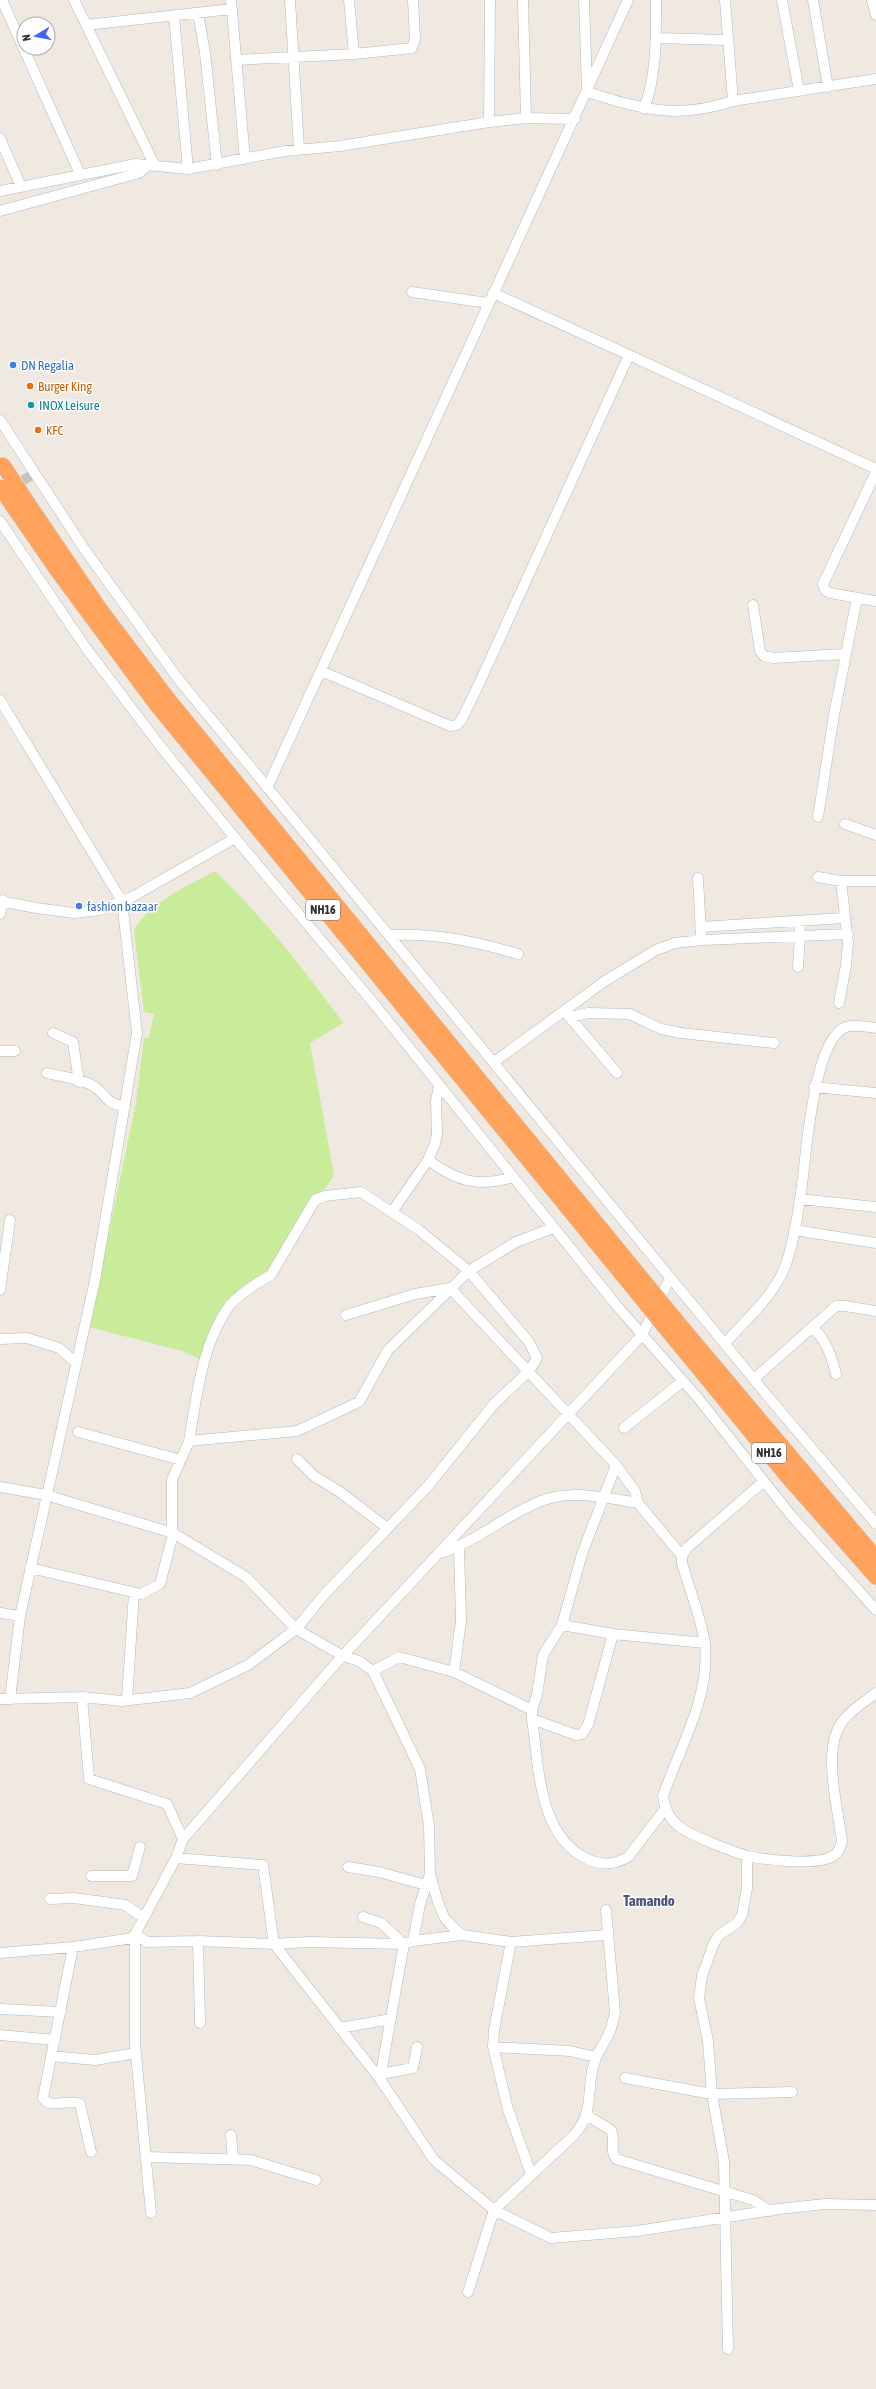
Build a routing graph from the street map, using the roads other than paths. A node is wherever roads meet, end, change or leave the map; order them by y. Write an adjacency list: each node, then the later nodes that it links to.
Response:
1 (2, 0): 40 (street)
2 (74, 0): 19 (street)
3 (290, 0): 23 (street)
4 (349, 0): 22 (street)
5 (413, 0): 22 (street)
6 (490, 0): 33 (street)
7 (523, 0): 31 (street)
8 (584, 0): 28 (street)
9 (628, 0): 28 (street)
10 (656, 0): 20 (street)
11 (725, 0): 21 (street)
12 (782, 0): 27 (street)
13 (813, 0): 26 (street)
14 (872, 0): 17 (street)
15 (231, 5): 16 (street); 24 (street)
16 (198, 13): 18 (street); 37 (street)
17 (876, 15)
18 (174, 16): 19 (street); 39 (street)
19 (86, 25): 38 (street)
20 (656, 38): 21 (street); 30 (street)
21 (728, 40): 29 (street)
22 (354, 54): 23 (street)
23 (294, 58): 24 (street); 35 (street)
24 (236, 60): 36 (street)
25 (876, 79): 26 (street)
26 (828, 88): 27 (street)
27 (799, 91): 29 (street)
28 (587, 92): 30 (street); 32 (street)
29 (733, 101): 30 (street)
30 (644, 109)
31 (526, 118): 32 (street); 33 (street)
32 (575, 119): 45 (street)
33 (489, 122): 35 (street)
34 (0, 138): 41 (street)
35 (299, 149): 36 (street)
36 (245, 159): 37 (street)
37 (217, 165): 39 (street)
38 (151, 166): 39 (street); 40 (street); 43 (street)
39 (188, 169)
40 (80, 174): 41 (street)
41 (21, 187): 42 (street)
42 (0, 191)
43 (0, 211)
44 (412, 292): 46 (street)
45 (493, 293): 46 (street); 47 (street)
46 (488, 303): 59 (street)
47 (629, 355): 50 (street); 59 (street)
48 (0, 420): 61 (street)
49 (1, 463): 53 (highway, NH16, bridge)
50 (876, 469)
51 (876, 472): 55 (street)
52 (0, 487): 53 (highway, NH16, bridge)
53 (21, 506): 114 (highway, NH16, bridge)
54 (0, 521): 65 (street)
55 (857, 598): 56 (street); 58 (street)
56 (876, 601)
57 (753, 605): 58 (street)
58 (845, 654): 62 (street)
59 (321, 670): 61 (street)
60 (0, 700): 71 (street)
61 (267, 788): 77 (street)
62 (818, 817)
63 (845, 824): 64 (street)
64 (876, 835)
65 (235, 838): 71 (street); 93 (street)
66 (818, 876): 68 (street)
67 (698, 878): 75 (street)
68 (841, 881): 69 (street); 73 (street)
69 (876, 882)
70 (1, 900): 71 (street); 72 (street)
71 (122, 902): 96 (street)
72 (0, 914)
73 (844, 918): 74 (street); 76 (street)
74 (799, 922): 75 (street); 78 (street)
75 (700, 927): 79 (street)
76 (848, 934): 78 (street); 82 (street)
77 (390, 935): 80 (street); 89 (street)
78 (800, 936): 79 (street); 81 (street)
79 (702, 940): 83 (street)
80 (518, 954)
81 (798, 967)
82 (839, 1003)
83 (567, 1014): 86 (street); 89 (street); 90 (street)
84 (876, 1028): 94 (street)
85 (53, 1033): 92 (street)
86 (774, 1043)
87 (0, 1050): 88 (street)
88 (15, 1051)
89 (494, 1062): 109 (street)
90 (617, 1073)
91 (47, 1074): 92 (street)
92 (79, 1082): 96 (street)
93 (439, 1087): 97 (street); 98 (street)
94 (814, 1087): 95 (street); 99 (street)
95 (876, 1093)
96 (125, 1108): 119 (street)
97 (428, 1160): 98 (street); 101 (street)
98 (513, 1177): 103 (street)
99 (800, 1199): 100 (street); 104 (street)
100 (876, 1207)
101 (392, 1212): 108 (street); 127 (street)
102 (10, 1220): 105 (street)
103 (553, 1228): 108 (street); 116 (street)
104 (794, 1230): 106 (street); 118 (street)
105 (4, 1238): 107 (street)
106 (876, 1243)
107 (2, 1258): 111 (street)
108 (469, 1271): 110 (street); 120 (street)
109 (670, 1278): 116 (street); 118 (street)
110 (450, 1288): 113 (street); 120 (street); 127 (street)
111 (0, 1290)
112 (876, 1311): 115 (street)
113 (346, 1314)
114 (669, 1322): 142 (highway, NH16); 144 (highway, NH16)
115 (812, 1327): 121 (street); 122 (street)
116 (642, 1335): 123 (street); 124 (street)
117 (0, 1339): 119 (street)
118 (724, 1343): 122 (street)
119 (76, 1363): 133 (street)
120 (529, 1372): 124 (street); 137 (street)
121 (836, 1374)
122 (754, 1379): 136 (street)
123 (683, 1381): 125 (street); 131 (street)
124 (567, 1415): 130 (street); 140 (street)
125 (624, 1428)
126 (78, 1432): 129 (street)
127 (189, 1441): 129 (street)
128 (297, 1459): 137 (street)
129 (181, 1460): 138 (street)
130 (616, 1466): 134 (street); 135 (street)
131 (764, 1481): 141 (street); 146 (street)
132 (0, 1487): 133 (street)
133 (46, 1495): 138 (street); 143 (street)
134 (603, 1497): 135 (street); 139 (street); 149 (street)
135 (638, 1503): 141 (street)
136 (876, 1524)
137 (386, 1527): 150 (street)
138 (172, 1533): 145 (street); 150 (street)
139 (460, 1547): 140 (street); 155 (street)
140 (440, 1553): 153 (street)
141 (682, 1556): 152 (street)
142 (876, 1558)
143 (30, 1568): 145 (street); 148 (street)
144 (876, 1577)
145 (134, 1593): 159 (street)
146 (876, 1610)
147 (0, 1613): 148 (street)
148 (20, 1616): 158 (street)
149 (562, 1625): 151 (street); 160 (street)
150 (296, 1629): 153 (street); 159 (street)
151 (613, 1634): 152 (street); 160 (street)
152 (705, 1643): 161 (street)
153 (343, 1656): 154 (street); 162 (street)
154 (373, 1671): 155 (street); 167 (street)
155 (454, 1672): 160 (street)
156 (876, 1693): 164 (street)
157 (82, 1697): 158 (street); 159 (street); 162 (street)
158 (5, 1699)
159 (127, 1700)
160 (532, 1714): 161 (street)
161 (665, 1808): 164 (street)
162 (183, 1839): 165 (street)
163 (140, 1847): 168 (street)
164 (747, 1856): 198 (street)
165 (176, 1858): 173 (street); 180 (street)
166 (348, 1867): 169 (street)
167 (430, 1874): 169 (street); 175 (street)
168 (91, 1876)
169 (426, 1885): 179 (street)
170 (50, 1899): 173 (street)
171 (606, 1910): 176 (street)
172 (363, 1917): 179 (street)
173 (144, 1918): 174 (street)
174 (136, 1934): 177 (street); 181 (street); 192 (street)
175 (462, 1935): 178 (street); 179 (street)
176 (606, 1936): 178 (street); 194 (street)
177 (198, 1941): 180 (street); 186 (street)
178 (511, 1942): 191 (street)
179 (409, 1943): 180 (street); 185 (street)
180 (274, 1944): 187 (street)
181 (74, 1947): 182 (street); 184 (street)
182 (0, 1953)
183 (0, 2009): 184 (street)
184 (61, 2012): 189 (street)
185 (391, 2018): 187 (street); 195 (street)
186 (200, 2023)
187 (340, 2028): 195 (street)
188 (0, 2035): 189 (street)
189 (55, 2040): 193 (street)
190 (417, 2047): 195 (street)
191 (493, 2047): 194 (street); 204 (street)
192 (136, 2053): 193 (street); 202 (street)
193 (51, 2056): 201 (street)
194 (596, 2057): 199 (street)
195 (380, 2077): 208 (street)
196 (624, 2078): 198 (street)
197 (792, 2092): 198 (street)
198 (712, 2094): 206 (street)
199 (588, 2116): 204 (street); 206 (street)
200 (231, 2135): 203 (street)
201 (91, 2152)
202 (147, 2158): 203 (street); 210 (street)
203 (233, 2159): 205 (street)
204 (531, 2174): 208 (street)
205 (316, 2180)
206 (725, 2192): 209 (street); 211 (street)
207 (876, 2205): 209 (street)
208 (494, 2210): 211 (street); 212 (street)
209 (770, 2211): 211 (street)
210 (151, 2213)
211 (723, 2219): 213 (street)
212 (468, 2292)
213 (728, 2349)

